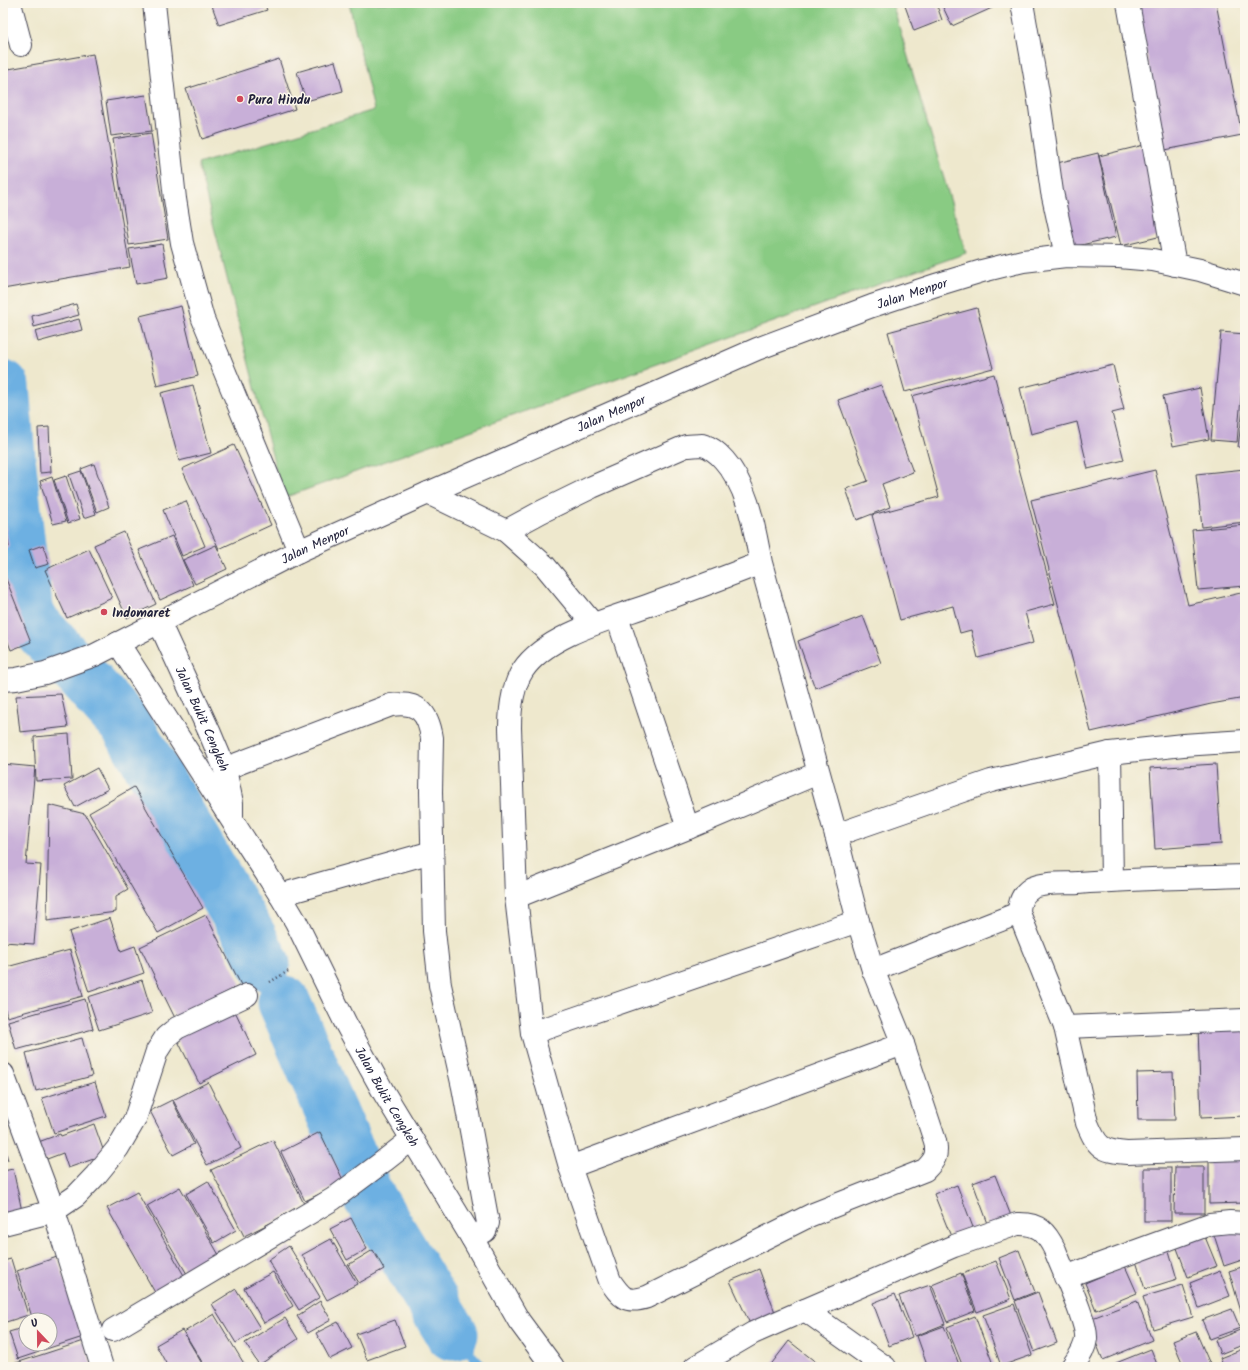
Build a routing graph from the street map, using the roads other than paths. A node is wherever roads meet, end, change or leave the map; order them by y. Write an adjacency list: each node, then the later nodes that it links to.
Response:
1 (10, 3): 5 (street)
2 (154, 3): 11 (street)
3 (1022, 3): 6 (street)
4 (1128, 3): 7 (street)
5 (21, 45)
6 (1066, 256): 7 (street, Jalan Menpor); 9 (street, Jalan Menpor)
7 (1175, 264): 8 (street, Jalan Menpor)
8 (1245, 284)
9 (428, 493): 10 (street); 11 (street, Jalan Menpor)
10 (506, 531): 12 (street); 15 (street)
11 (299, 551): 14 (street, Jalan Menpor)
12 (761, 563): 13 (street); 21 (street)
13 (617, 617): 15 (street); 23 (street)
14 (159, 622): 16 (street, Jalan Menpor); 20 (street, Jalan Bukit Cengkeh)
15 (593, 624): 29 (street)
16 (118, 643): 17 (street, Jalan Menpor); 22 (street, Jalan Bukit Cengkeh)
17 (3, 680)
18 (1245, 741): 19 (street)
19 (1110, 753): 24 (street); 27 (street)
20 (225, 769): 22 (street, Jalan Bukit Cengkeh); 25 (street)
21 (818, 773): 23 (street); 24 (street)
22 (232, 820): 28 (street, Jalan Bukit Cengkeh)
23 (688, 828): 29 (street)
24 (836, 835): 31 (street)
25 (432, 852): 28 (street); 45 (street)
26 (1245, 876): 27 (street)
27 (1112, 880): 30 (street)
28 (280, 895): 39 (street, Jalan Bukit Cengkeh)
29 (516, 898): 36 (street)
30 (1019, 913): 32 (street); 35 (street)
31 (858, 921): 32 (street); 36 (street)
32 (873, 970): 37 (street)
33 (247, 995): 42 (street)
34 (1245, 1020): 35 (street)
35 (1065, 1027): 40 (street)
36 (532, 1033): 41 (street)
37 (903, 1044): 41 (street); 41 (street)
38 (3, 1074): 42 (street)
39 (412, 1139): 45 (street, Jalan Bukit Cengkeh); 48 (street)
40 (1245, 1149)
41 (570, 1167)
42 (54, 1212): 44 (street); 49 (street)
43 (1245, 1223): 46 (street)
44 (3, 1224)
45 (472, 1238): 50 (street, Jalan Bukit Cengkeh)
46 (1065, 1277): 47 (street); 53 (street)
47 (805, 1310): 51 (street); 52 (street)
48 (113, 1330)
49 (102, 1367)
50 (553, 1367)
51 (695, 1367)
52 (885, 1367)
53 (1072, 1367)

